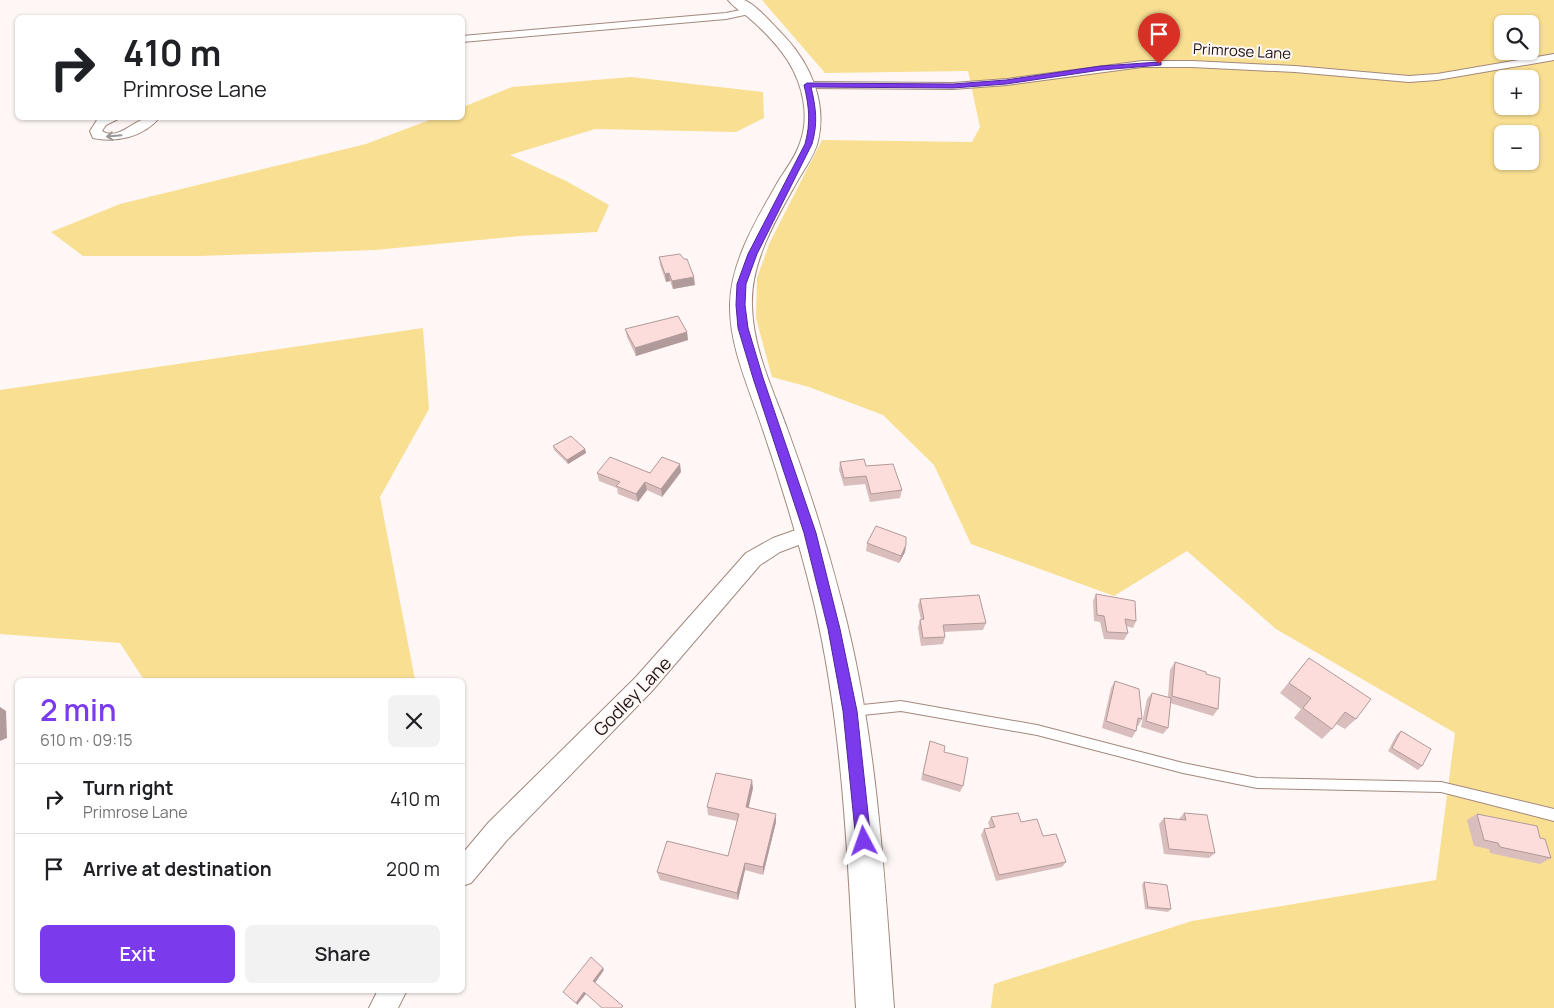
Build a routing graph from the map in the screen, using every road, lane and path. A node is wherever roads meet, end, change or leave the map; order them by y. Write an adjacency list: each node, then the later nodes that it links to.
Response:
1 (742, 6): 2 (street); 4 (street)
2 (465, 39)
3 (1554, 57): 4 (street, Primrose Lane)
4 (807, 85): 7 (street)
5 (109, 120): 6 (street, one-way to 5)
6 (150, 120)
7 (810, 533): 8 (street); 10 (street, Godley Lane)
8 (850, 711): 9 (lane); 13 (street)
9 (1554, 815)
10 (465, 870)
11 (391, 993): 12 (street)
12 (383, 1008)
13 (875, 1008)

